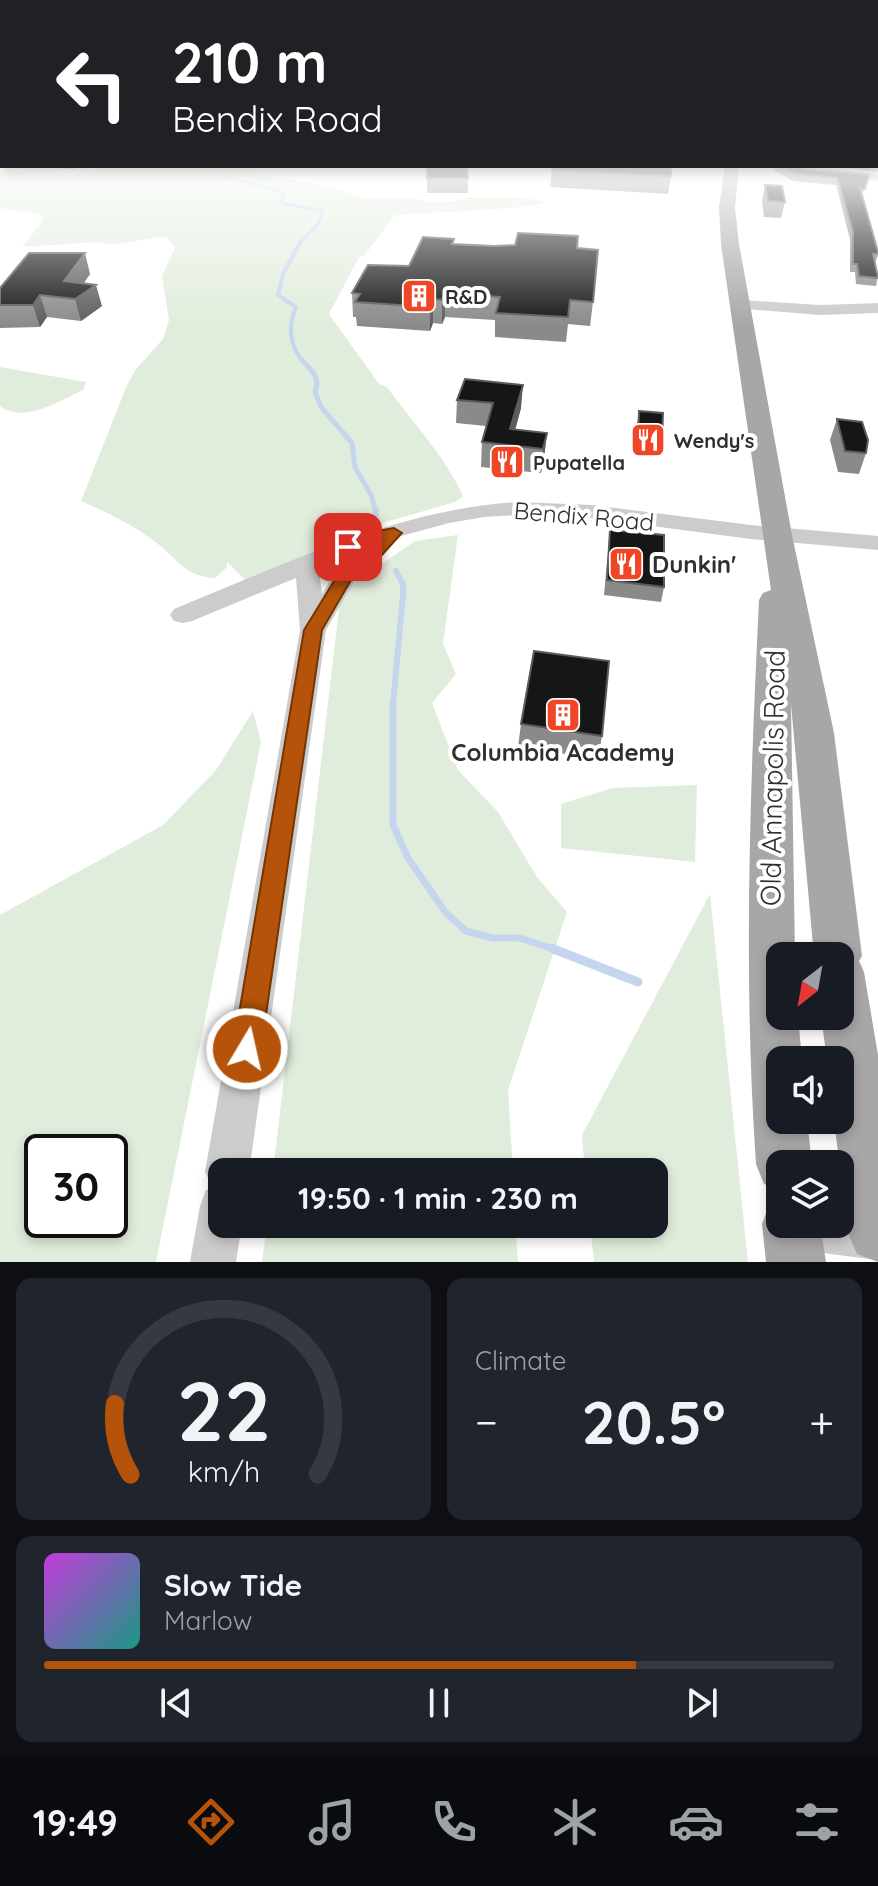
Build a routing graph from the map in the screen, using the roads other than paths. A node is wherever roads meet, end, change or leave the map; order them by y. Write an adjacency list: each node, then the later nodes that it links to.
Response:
1 (727, 209): 2 (main road, Old Annapolis Road)
2 (741, 305): 3 (street); 5 (main road, Old Annapolis Road)
3 (878, 308)
4 (394, 533): 5 (street, Bendix Road); 8 (street, Bendix Road); 10 (street)
5 (777, 535): 6 (street); 7 (street); 11 (main road, Old Annapolis Road); 13 (main road, Old Annapolis Road)
6 (878, 543)
7 (878, 558)
8 (308, 572): 9 (street, Bendix Road); 10 (street)
9 (188, 622)
10 (313, 630): 14 (street)
11 (837, 942)
12 (848, 1030): 15 (main road)
13 (783, 1150)
14 (229, 1158)
15 (878, 1235): 16 (street)
16 (854, 1236)
17 (217, 1238): 18 (street)
18 (213, 1262)

